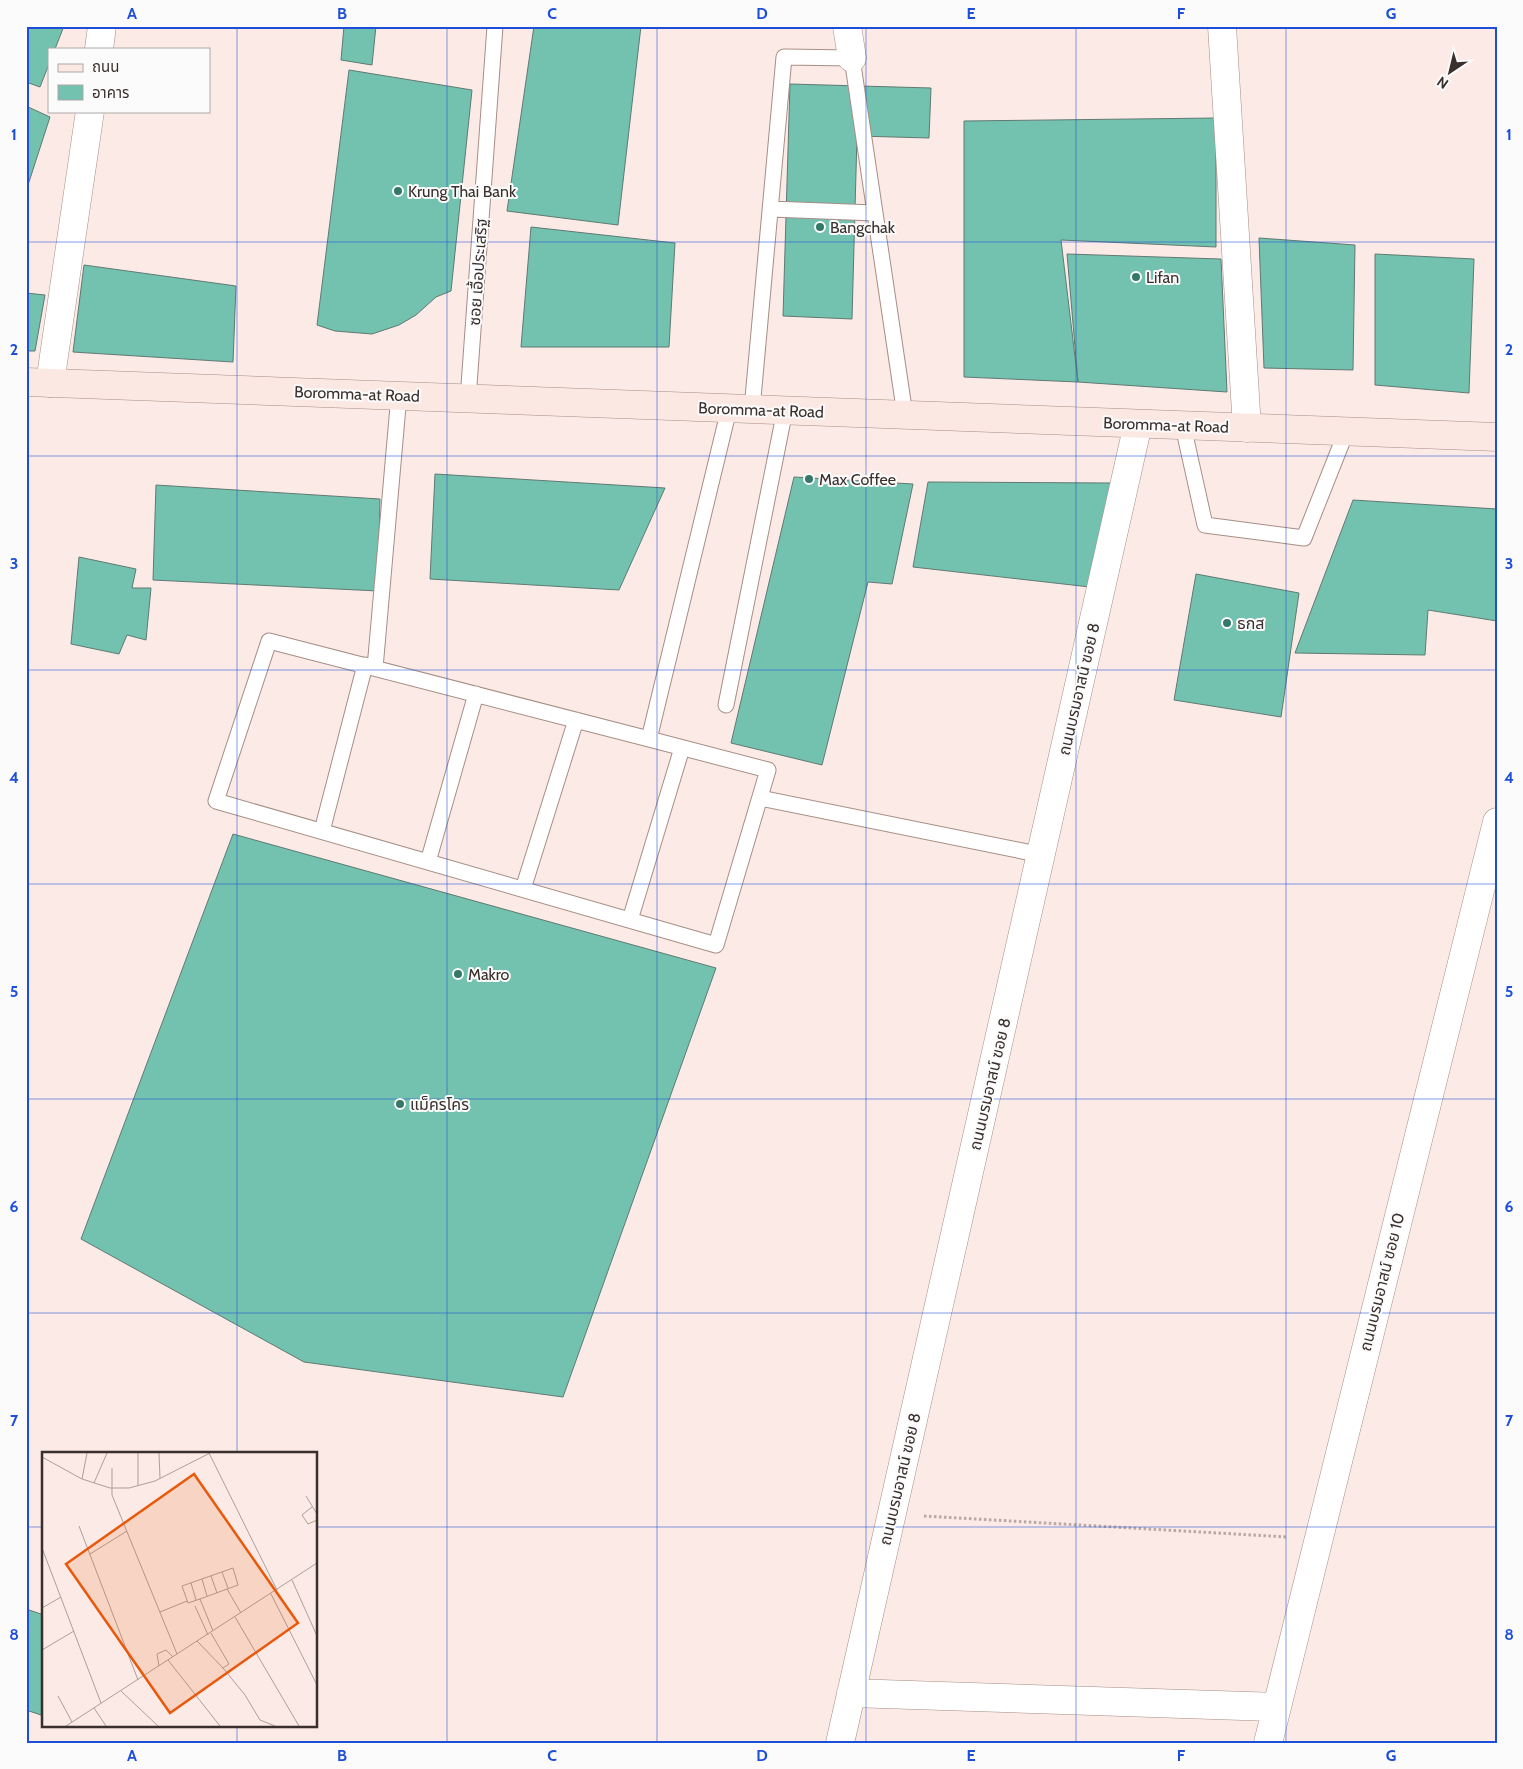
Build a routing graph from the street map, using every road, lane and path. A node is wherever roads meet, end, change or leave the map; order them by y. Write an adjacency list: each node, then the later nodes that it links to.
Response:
1 (102, 26): 5 (street)
2 (495, 26): 12 (lane, ซอย เอื้อประเสริฐ)
3 (847, 26): 6 (street)
4 (1222, 26): 18 (street)
5 (99, 48)
6 (852, 58): 8 (lane); 9 (lane)
7 (90, 112): 10 (street)
8 (771, 209): 9 (lane); 13 (lane)
9 (875, 214): 15 (lane)
10 (38, 383): 11 (main road, Boromma-at Road)
11 (399, 395): 12 (main road, Boromma-at Road); 21 (lane)
12 (468, 398): 13 (main road, Boromma-at Road)
13 (740, 409): 14 (main road, Boromma-at Road); 25 (lane)
14 (785, 410): 15 (main road, Boromma-at Road); 23 (lane)
15 (905, 415): 16 (main road, Boromma-at Road)
16 (1138, 424): 17 (main road, Boromma-at Road); 30 (street, ถนนบรมอาสน์ ฃอย 8)
17 (1183, 426): 18 (main road, Boromma-at Road); 19 (lane)
18 (1247, 428): 19 (main road, Boromma-at Road)
19 (1346, 432): 20 (main road, Boromma-at Road)
20 (1497, 437)
21 (370, 666): 22 (lane); 29 (lane); 29 (lane)
22 (476, 694): 24 (lane); 31 (lane)
23 (726, 705)
24 (576, 720): 25 (lane); 32 (lane)
25 (649, 739): 26 (lane)
26 (682, 748): 27 (lane); 33 (lane)
27 (760, 798): 30 (lane); 33 (lane)
28 (1497, 822): 35 (street, ถนนบรมอาสน์ ฃอย 10)
29 (322, 831): 31 (lane)
30 (1042, 856): 34 (street, ถนนบรมอาสน์ ฃอย 8)
31 (428, 862): 32 (lane)
32 (523, 889): 33 (lane)
33 (630, 920)
34 (892, 1514): 35 (path); 36 (street, ถนนบรมอาสน์ ฃอย 8)
35 (1318, 1539): 37 (street, ถนนบรมอาสน์ ฃอย 10)
36 (851, 1693): 37 (street); 38 (street, ถนนบรมอาสน์ ฃอย 8)
37 (1276, 1707): 39 (street, ถนนบรมอาสน์ ฃอย 10)
38 (840, 1743)
39 (1268, 1743)

